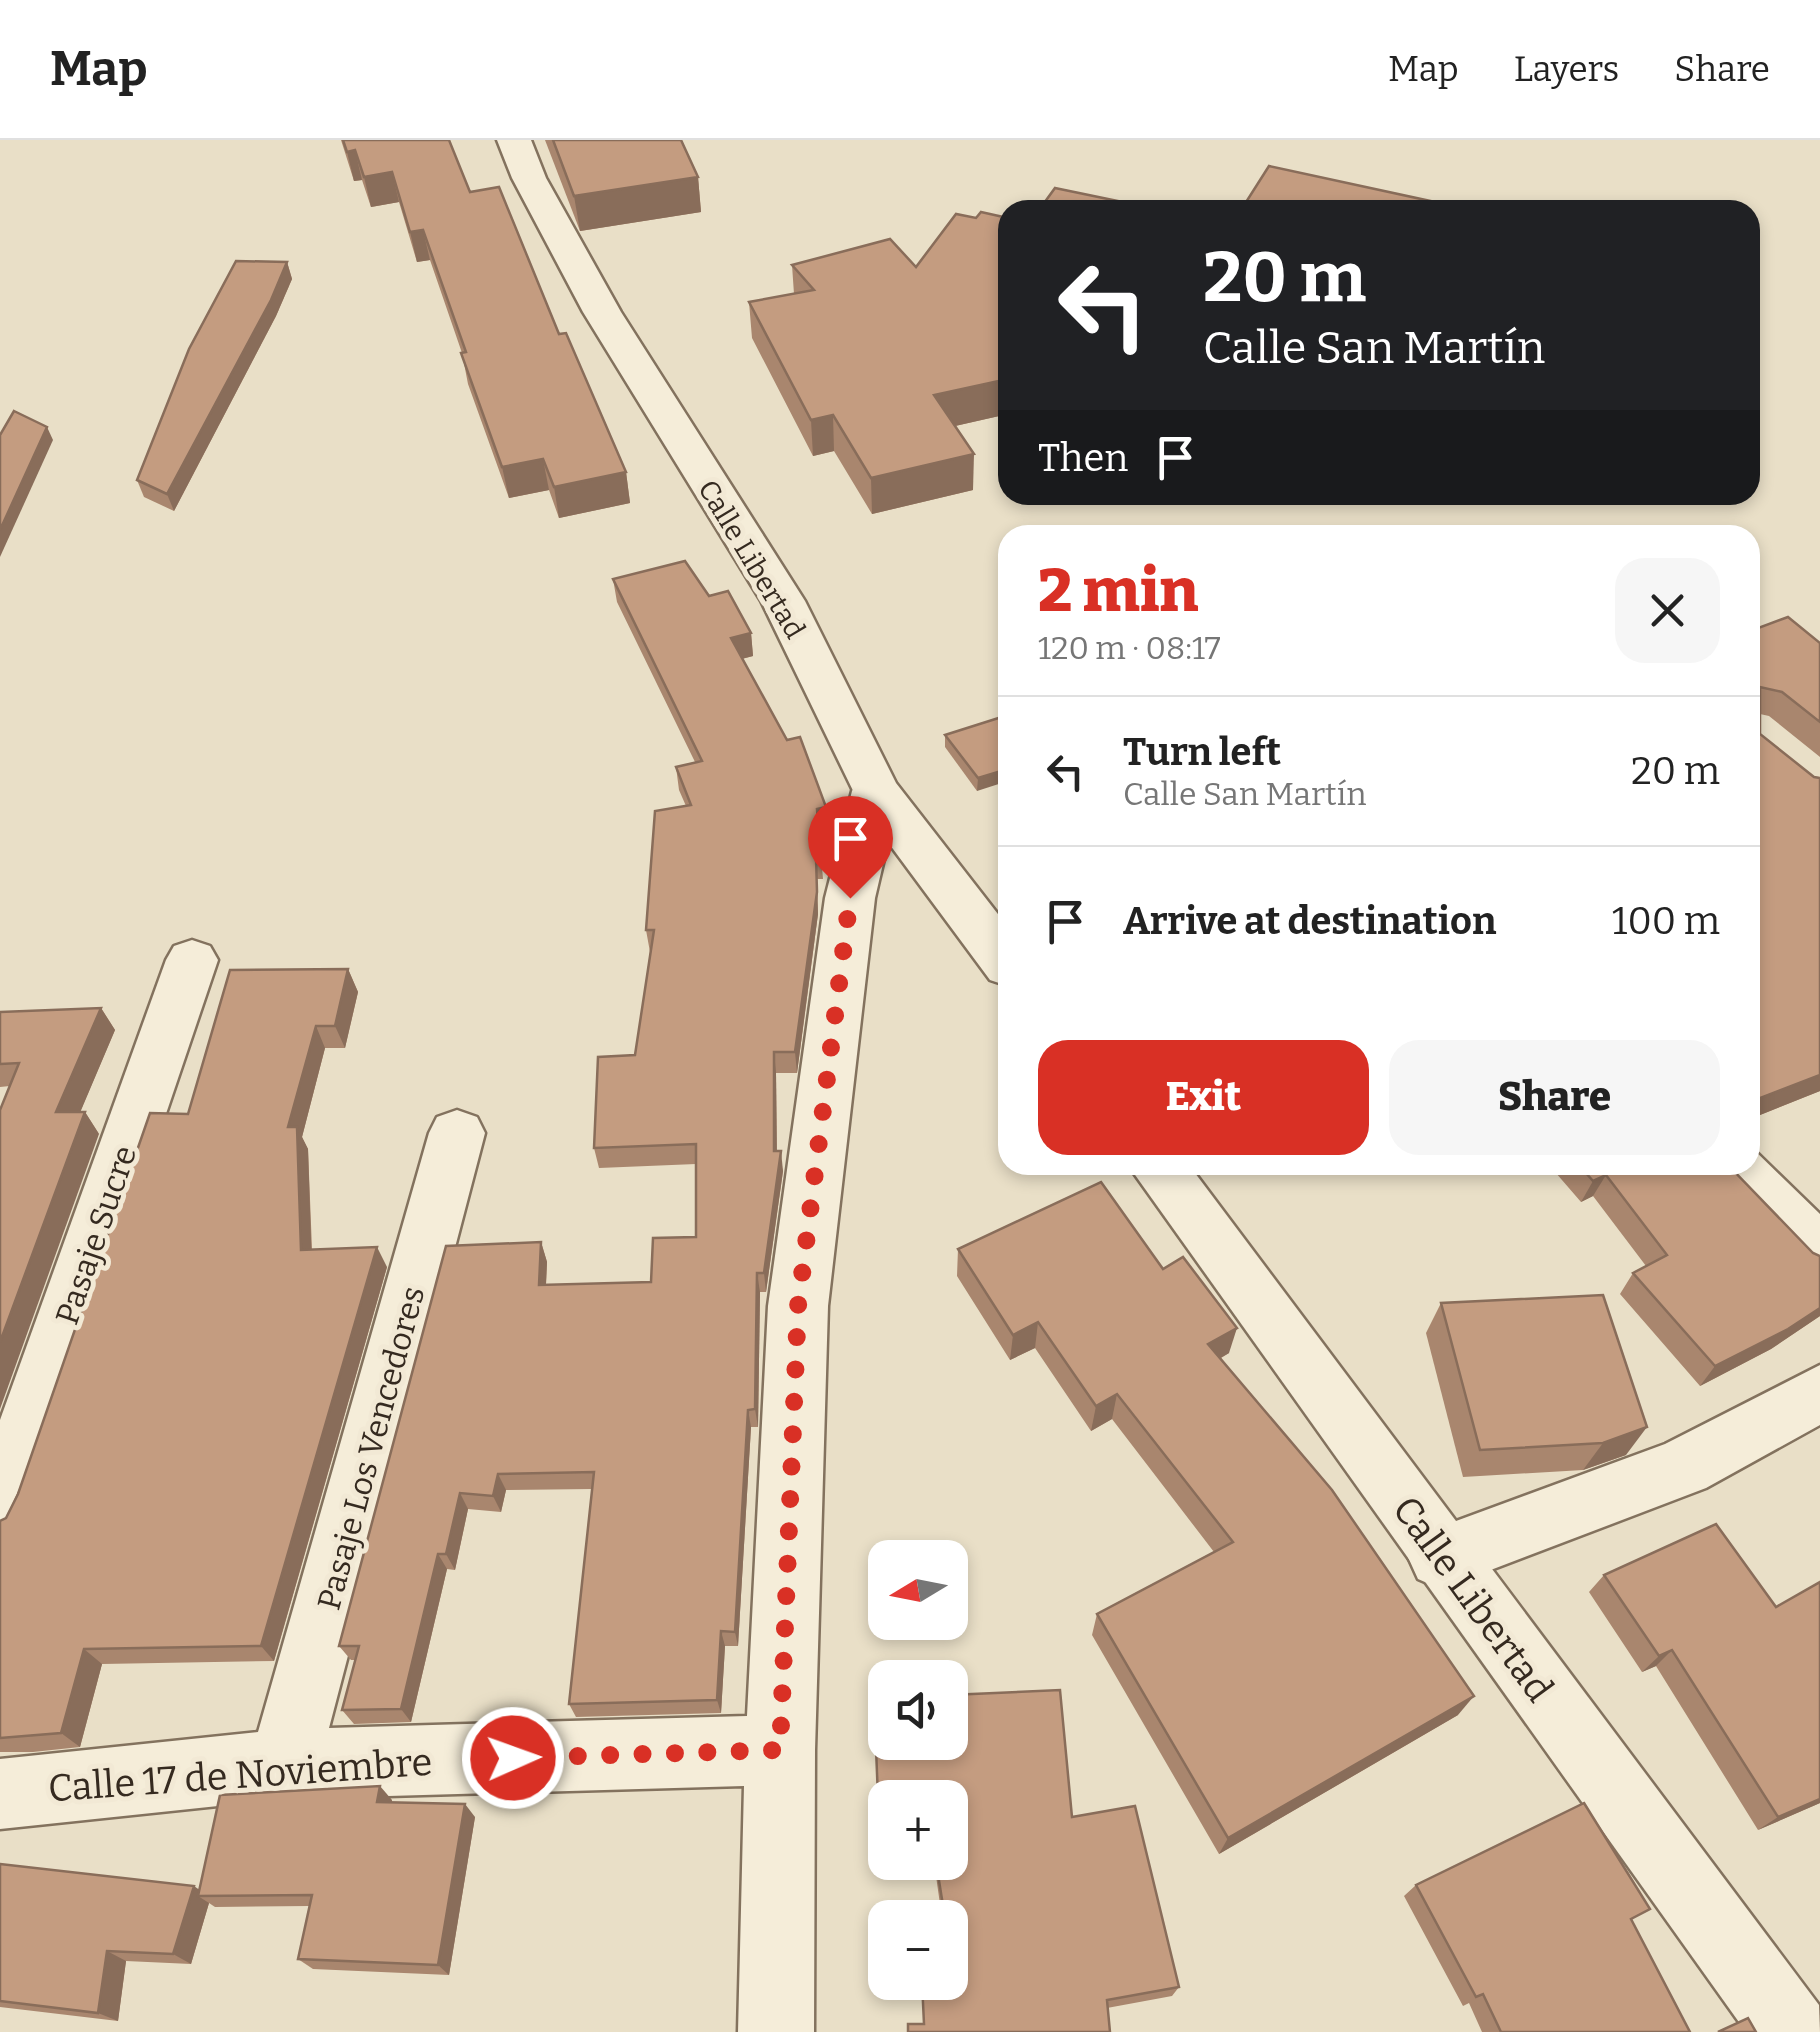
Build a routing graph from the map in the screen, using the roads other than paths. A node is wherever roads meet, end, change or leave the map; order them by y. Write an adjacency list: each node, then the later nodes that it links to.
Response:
1 (514, 140): 2 (street, Calle Libertad)
2 (876, 791): 3 (street, Calle Libertad); 12 (street)
3 (998, 953)
4 (192, 960): 10 (street, Pasaje Sucre)
5 (457, 1132): 13 (street, Pasaje Los Vencedores)
6 (1163, 1175): 11 (street, Calle Libertad)
7 (1745, 1175): 8 (street)
8 (1820, 1252)
9 (1820, 1392): 11 (street)
10 (0, 1510)
11 (1441, 1557): 16 (street, Calle Libertad)
12 (780, 1750): 13 (street, Calle 17 de Noviembre); 15 (street)
13 (284, 1764): 14 (street, Calle 17 de Noviembre)
14 (0, 1794)
15 (776, 2032)
16 (1792, 2032)

